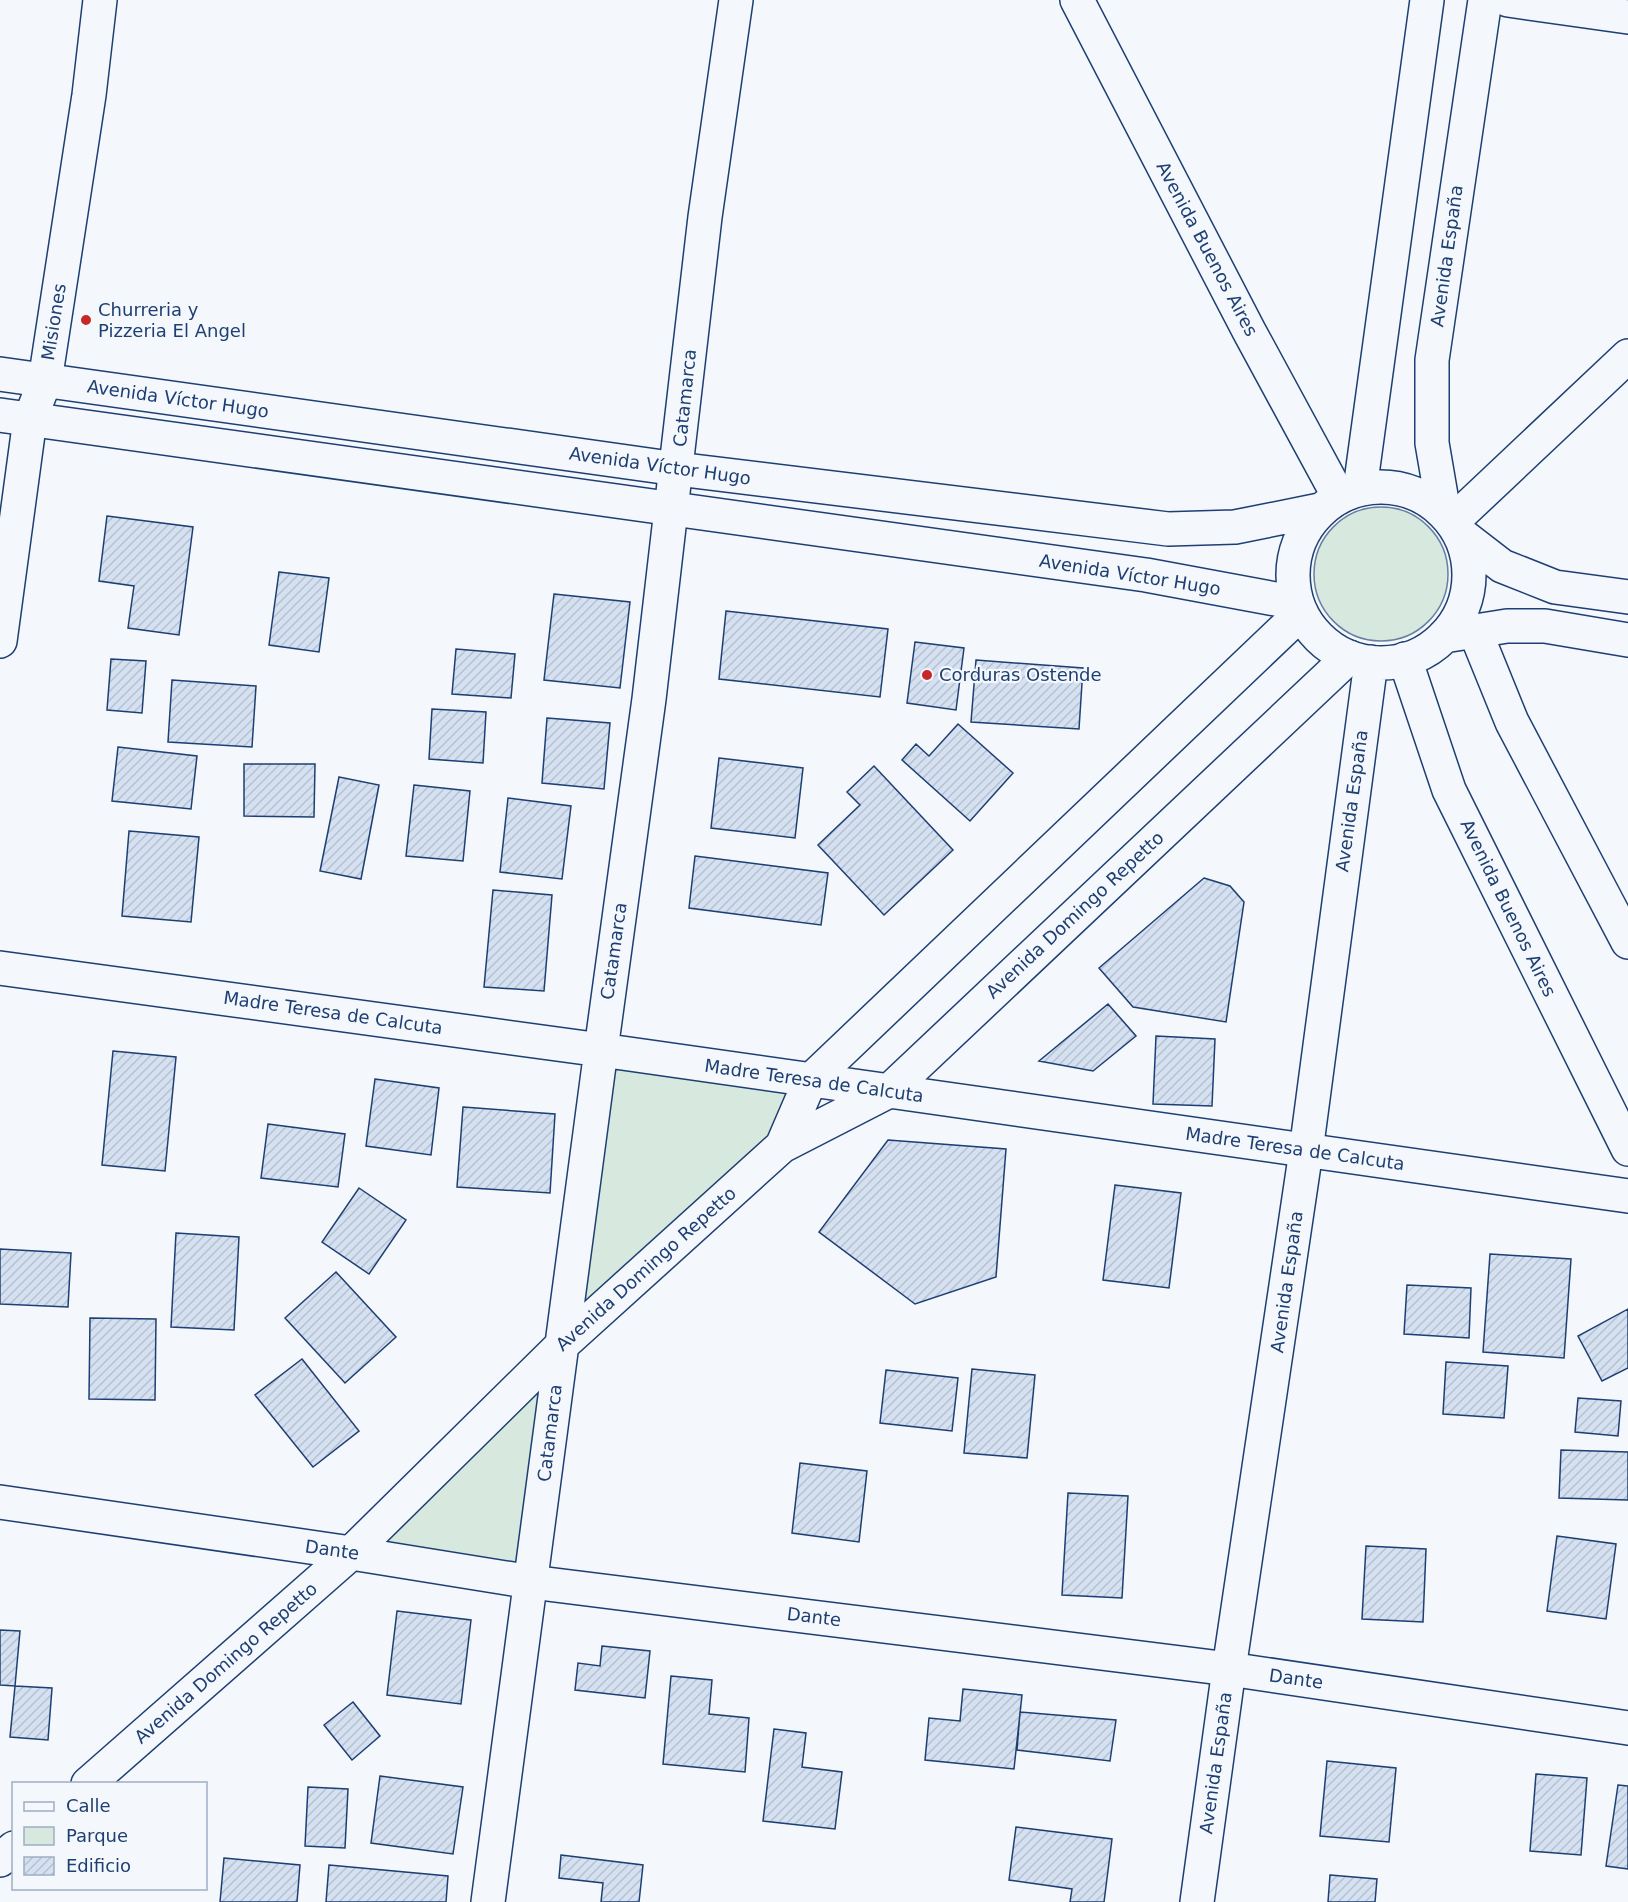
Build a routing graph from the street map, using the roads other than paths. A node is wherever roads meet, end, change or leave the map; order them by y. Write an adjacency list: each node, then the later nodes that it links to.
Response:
1 (100, 0): 10 (street, Misiones)
2 (736, 0): 12 (street, Catamarca)
3 (1077, 0): 13 (street, Avenida Buenos Aires)
4 (1427, 0): 13 (street)
5 (1485, 0): 15 (street, Avenida España)
6 (1508, 0): 7 (street)
7 (1628, 16)
8 (1628, 356): 15 (street)
9 (0, 374): 10 (street, Avenida Víctor Hugo)
10 (45, 381): 11 (street, Misiones); 12 (street, Avenida Víctor Hugo)
11 (15, 417): 14 (street, Avenida Víctor Hugo); 20 (street, Misiones)
12 (676, 469): 13 (street, Avenida Víctor Hugo); 14 (street, Catamarca)
13 (1340, 499): 15 (street); 17 (street)
14 (672, 509): 17 (street, Avenida Víctor Hugo); 25 (street, Catamarca)
15 (1451, 522): 16 (street); 18 (street)
16 (1628, 597)
17 (1299, 608): 21 (street); 26 (street, Avenida Domingo Repetto)
18 (1460, 634): 19 (street); 22 (street); 23 (street)
19 (1628, 640)
20 (0, 641)
21 (1360, 659): 22 (street); 27 (street, Avenida Domingo Repetto); 30 (street, Avenida España)
22 (1405, 659): 29 (street, Avenida Buenos Aires)
23 (1628, 942)
24 (0, 968): 25 (street, Madre Teresa de Calcuta)
25 (600, 1050): 26 (street, Madre Teresa de Calcuta); 32 (street, Catamarca)
26 (810, 1081): 27 (street, Madre Teresa de Calcuta); 28 (street, Avenida Domingo Repetto)
27 (889, 1091): 28 (street, Avenida Domingo Repetto); 30 (street, Madre Teresa de Calcuta)
28 (782, 1146): 32 (street, Avenida Domingo Repetto)
29 (1628, 1149)
30 (1306, 1151): 31 (street, Madre Teresa de Calcuta); 36 (street, Avenida España)
31 (1628, 1196)
32 (562, 1346): 34 (street, Avenida Domingo Repetto); 35 (street, Catamarca)
33 (0, 1502): 34 (street, Dante)
34 (351, 1553): 35 (street, Dante); 38 (street, Avenida Domingo Repetto)
35 (531, 1582): 36 (street, Dante); 41 (street, Catamarca)
36 (1229, 1669): 37 (street, Dante); 42 (street, Avenida España)
37 (1628, 1728)
38 (89, 1782)
39 (12, 1850): 40 (street)
40 (0, 1860)
41 (489, 1902)
42 (1197, 1902)

